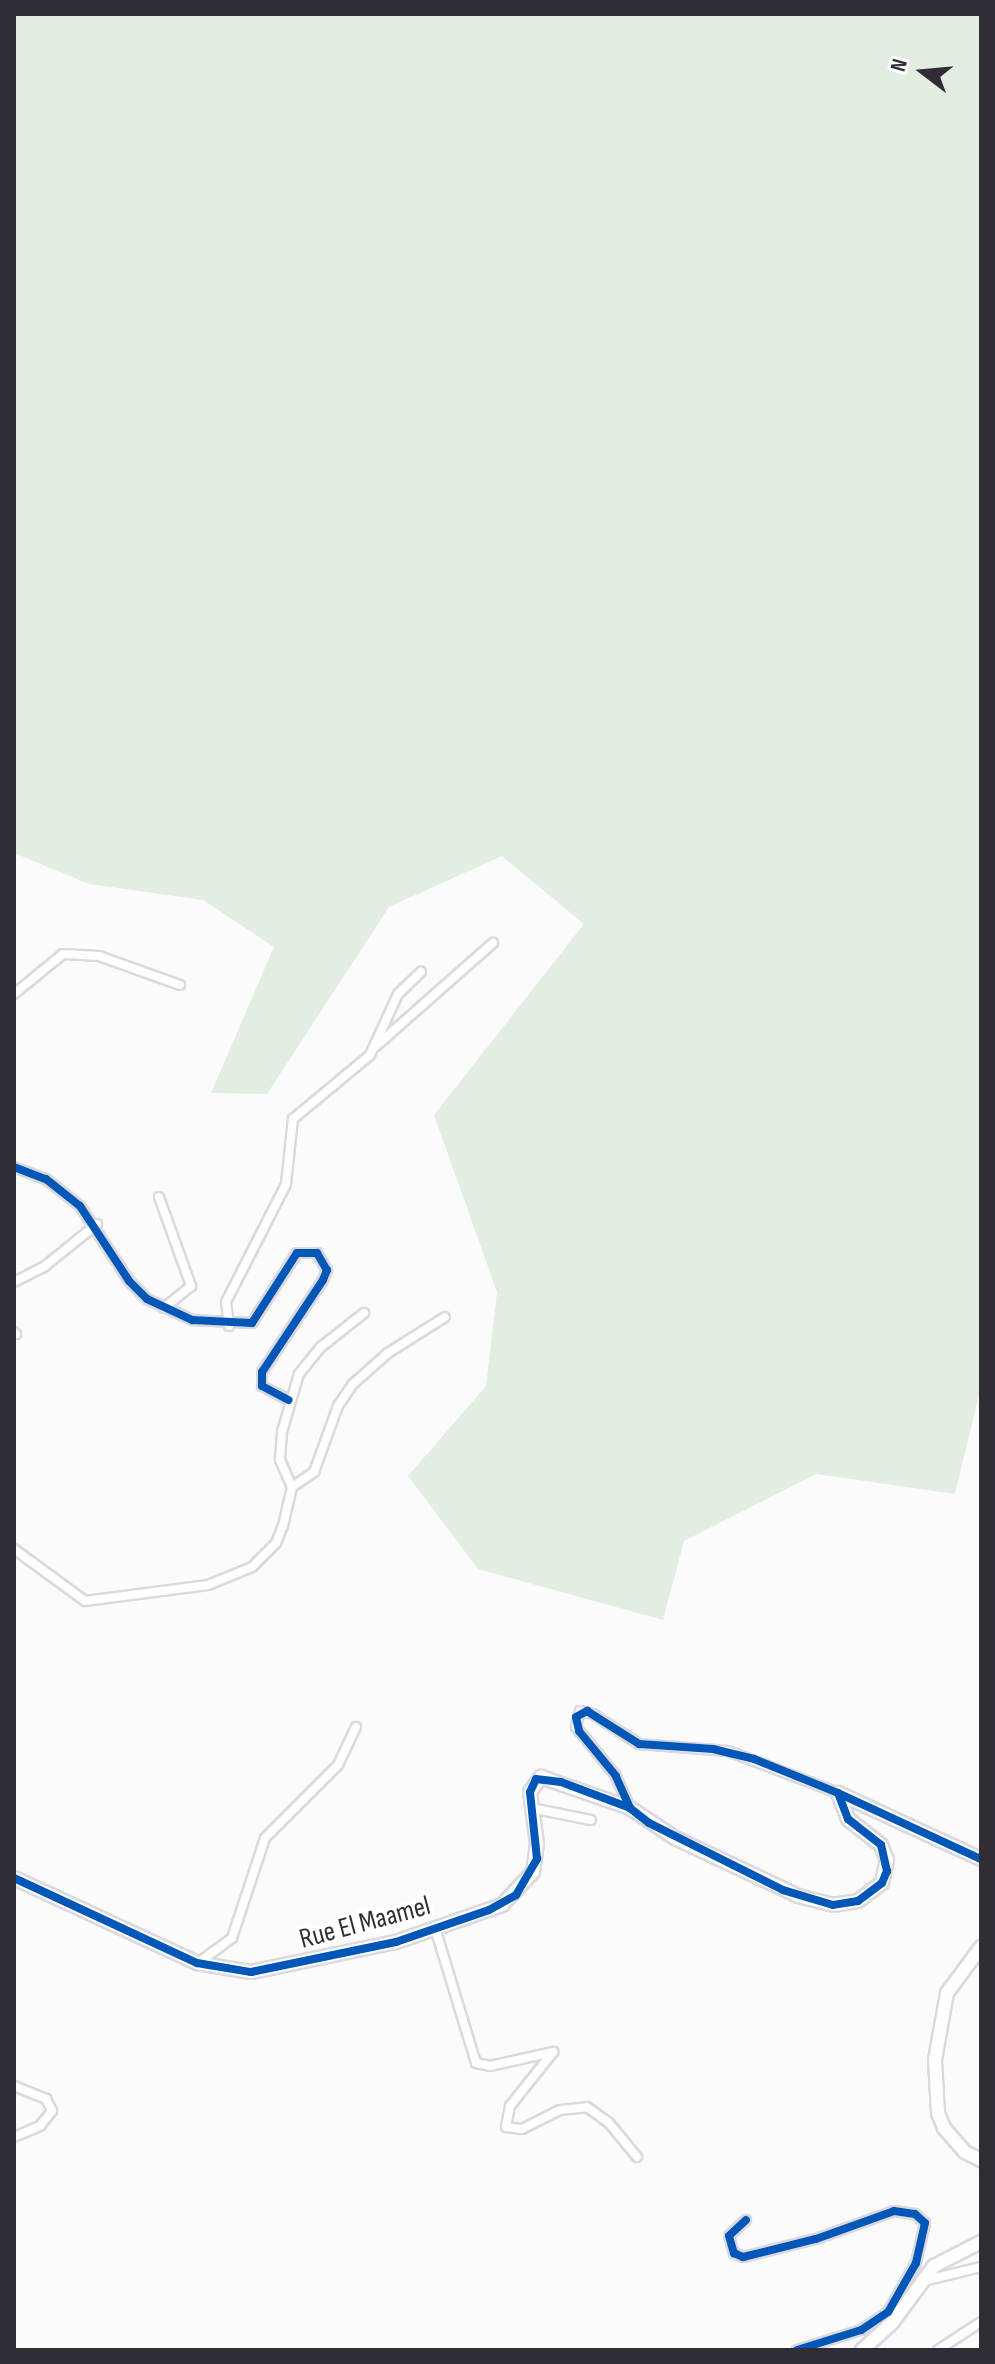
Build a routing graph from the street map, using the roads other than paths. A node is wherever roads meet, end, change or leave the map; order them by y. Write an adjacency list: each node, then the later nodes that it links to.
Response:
1 (493, 943): 5 (street)
2 (421, 972): 5 (street)
3 (180, 985): 4 (street)
4 (14, 994)
5 (376, 1046): 13 (street)
6 (14, 1167): 8 (street)
7 (159, 1197): 10 (street)
8 (97, 1224): 9 (street); 10 (street)
9 (14, 1282)
10 (164, 1308): 13 (street)
11 (364, 1313): 14 (street)
12 (445, 1317): 15 (street)
13 (229, 1326): 14 (street)
14 (288, 1400): 15 (street)
15 (292, 1487): 16 (street)
16 (14, 1549)
17 (356, 1727): 26 (street)
18 (838, 1793): 20 (street); 20 (street); 22 (street)
19 (531, 1808): 20 (street); 21 (street); 24 (street, Rue El Maamel)
20 (630, 1808)
21 (591, 1820)
22 (981, 1859)
23 (14, 1878): 26 (street, Rue El Maamel)
24 (435, 1928): 26 (street, Rue El Maamel); 29 (street)
25 (981, 1947): 30 (street)
26 (197, 1963)
27 (14, 2086): 28 (street)
28 (14, 2137)
29 (637, 2157)
30 (981, 2160)
31 (746, 2220): 36 (street)
32 (981, 2242): 34 (street)
33 (981, 2267): 34 (street)
34 (921, 2281): 37 (street)
35 (981, 2322): 38 (street)
36 (797, 2350)
37 (862, 2350)
38 (938, 2350)

